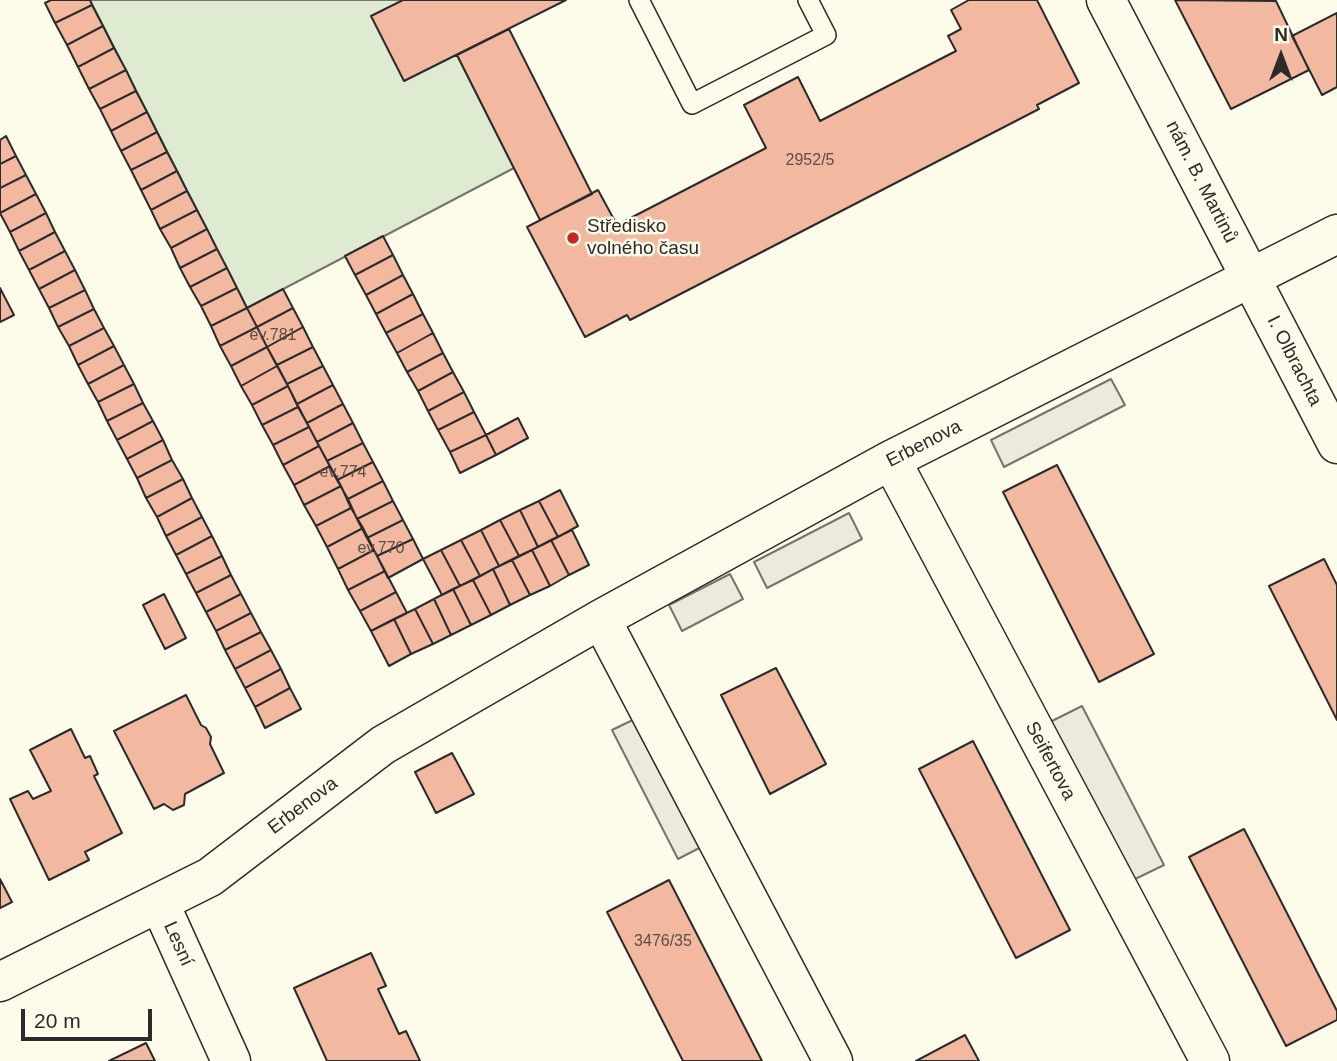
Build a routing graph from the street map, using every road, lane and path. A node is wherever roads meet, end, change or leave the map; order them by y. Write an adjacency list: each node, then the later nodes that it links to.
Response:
1 (639, 0): 2 (lane)
2 (808, 0)
3 (1106, 0): 5 (street, nám. B. Martinů)
4 (1337, 234): 5 (street)
5 (1251, 278): 6 (street, I. Olbrachta); 7 (street, Erbenova)
6 (1337, 444)
7 (891, 460): 8 (street, Erbenova); 13 (street, Seifertova)
8 (601, 619): 9 (street, Erbenova); 12 (street)
9 (160, 904): 10 (street, Erbenova); 11 (street, Lesní)
10 (0, 982)
11 (232, 1061)
12 (834, 1061)
13 (1210, 1061)

